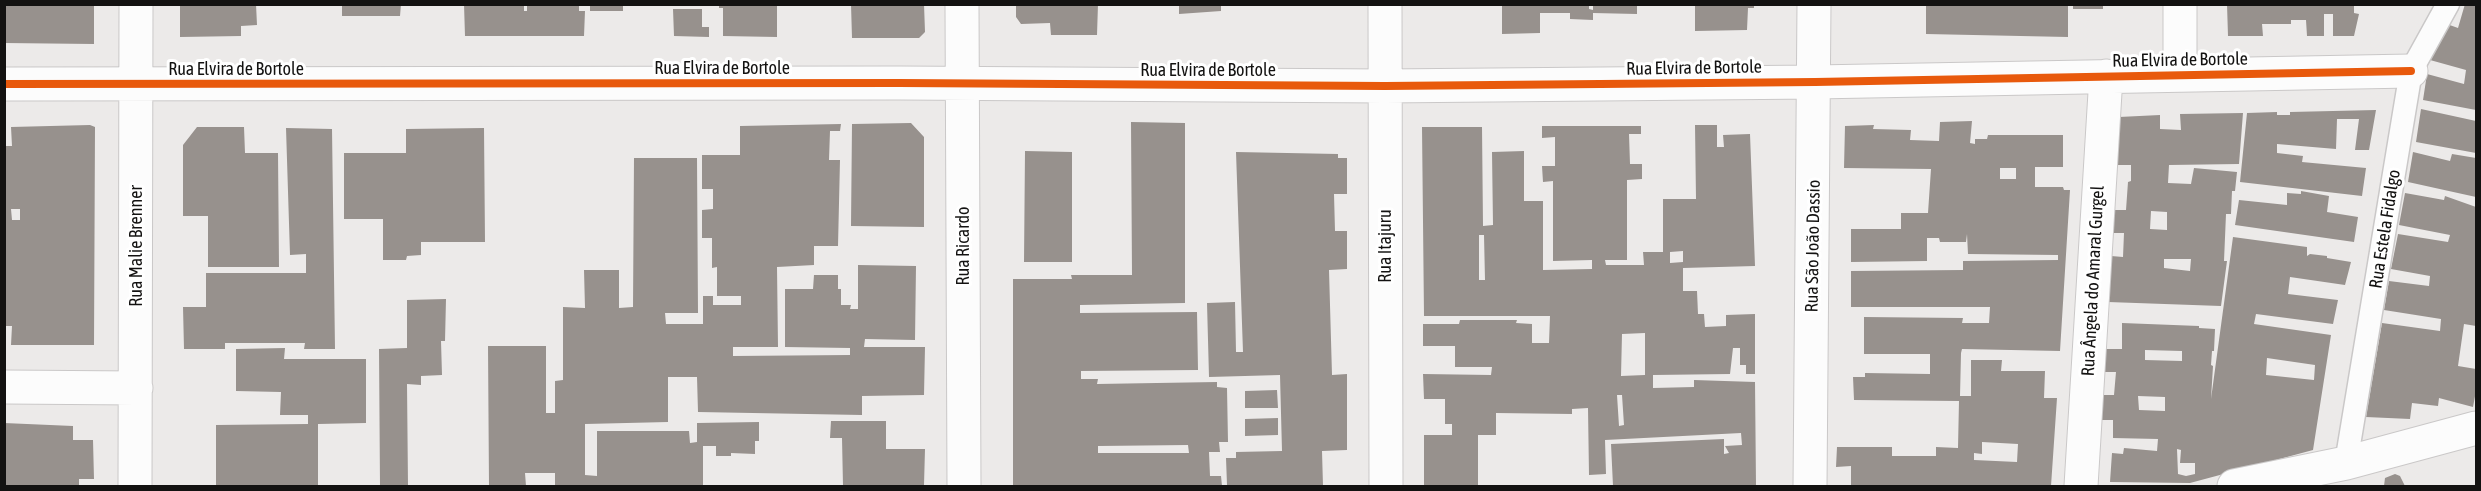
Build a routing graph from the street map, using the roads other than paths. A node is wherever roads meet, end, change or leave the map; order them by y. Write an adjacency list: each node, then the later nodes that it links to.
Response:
1 (136, 4): 13 (street, Rua Malie Brenner)
2 (962, 4): 11 (street, Rua Ricardo)
3 (1385, 4): 14 (street, Rua Itajuru)
4 (1814, 4): 10 (street, Rua São João Dassio)
5 (2180, 4): 8 (street)
6 (2448, 4): 7 (lane, Rua Estela Fidalgo)
7 (2411, 71): 8 (street, Rua Elvira de Bortole); 18 (lane, Rua Estela Fidalgo)
8 (2180, 75): 9 (street, Rua Elvira de Bortole)
9 (2106, 76): 10 (street, Rua Elvira de Bortole); 23 (street, Rua Ângela do Amaral Gurgel)
10 (1815, 82): 14 (street, Rua Elvira de Bortole); 22 (street, Rua São João Dassio)
11 (963, 83): 13 (street, Rua Elvira de Bortole); 14 (street, Rua Elvira de Bortole); 20 (street, Rua Ricardo)
12 (4, 84): 13 (street, Rua Elvira de Bortole)
13 (137, 84): 16 (street, Rua Malie Brenner)
14 (1385, 86): 21 (street, Rua Itajuru)
15 (4, 387): 16 (street)
16 (136, 388): 19 (street, Rua Malie Brenner)
17 (2476, 428): 18 (street)
18 (2346, 463): 24 (street)
19 (135, 486)
20 (964, 486)
21 (1386, 486)
22 (1810, 486)
23 (2081, 486)
24 (2234, 486)

